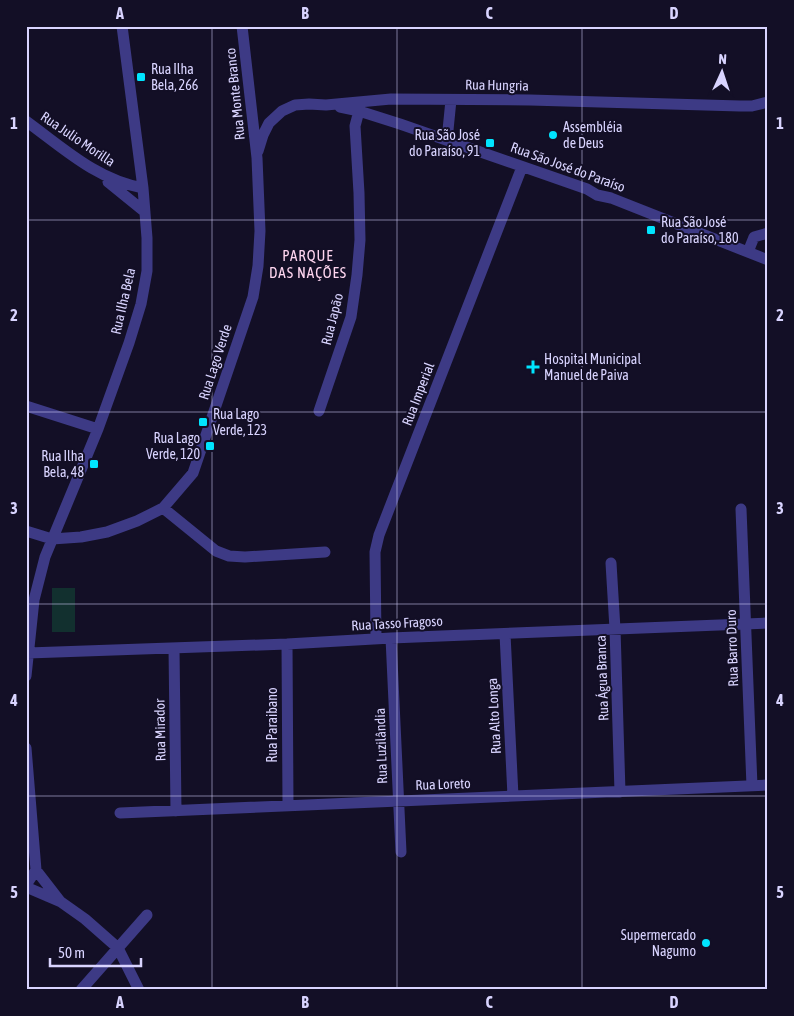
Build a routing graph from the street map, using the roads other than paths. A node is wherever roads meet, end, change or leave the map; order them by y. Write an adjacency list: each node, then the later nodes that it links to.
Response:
1 (122, 26): 12 (street, Rua Ilha Bela)
2 (242, 26): 9 (street, Rua Monte Branco)
3 (450, 100): 4 (street, Rua Hungria); 5 (street, Rua Hungria); 8 (street)
4 (768, 102)
5 (326, 105): 6 (street, Rua São José do Paraíso); 9 (street, Rua Hungria)
6 (358, 111): 8 (street, Rua São José do Paraíso); 18 (street, Rua Japão)
7 (26, 122): 11 (street, Rua Julio Morilla)
8 (447, 140): 10 (street, Rua São José do Paraíso)
9 (257, 158): 20 (street, Rua Lago Verde)
10 (522, 167): 15 (street, Rua São José do Paraíso); 31 (street, Rua Imperial)
11 (97, 173): 12 (street, Rua Julio Morilla); 13 (street)
12 (143, 188): 13 (street, Rua Ilha Bela)
13 (145, 212): 19 (street, Rua Ilha Bela)
14 (768, 233): 15 (street)
15 (748, 252): 16 (street, Rua São José do Paraíso)
16 (768, 260)
17 (26, 406): 19 (street)
18 (319, 411)
19 (98, 429): 23 (street, Rua Ilha Bela)
20 (162, 508): 23 (street, Rua Lago Verde); 24 (street)
21 (742, 509): 27 (street, Rua Barro Duro)
22 (26, 531): 23 (street)
23 (52, 539): 34 (street, Rua Ilha Bela)
24 (325, 552)
25 (611, 563): 28 (street, Rua Água Branca)
26 (768, 623): 27 (street, Rua Tasso Fragoso)
27 (747, 624): 28 (street, Rua Tasso Fragoso); 38 (street, Rua Barro Duro)
28 (615, 629): 29 (street, Rua Tasso Fragoso); 39 (street, Rua Água Branca)
29 (505, 634): 30 (street, Rua Tasso Fragoso); 40 (street, Rua Alto Longa)
30 (391, 638): 31 (street, Rua Tasso Fragoso); 41 (street, Rua Luzilândia)
31 (376, 639): 32 (street, Rua Tasso Fragoso)
32 (287, 644): 33 (street, Rua Tasso Fragoso); 42 (street, Rua Paraibano)
33 (174, 648): 34 (street, Rua Tasso Fragoso); 43 (street, Rua Mirador)
34 (28, 653): 35 (street, Rua Ilha Bela)
35 (26, 676)
36 (26, 748): 46 (street)
37 (768, 785): 38 (street, Rua Loreto)
38 (752, 786): 39 (street, Rua Loreto)
39 (620, 792): 40 (street, Rua Loreto)
40 (513, 796): 41 (street, Rua Loreto)
41 (398, 801): 42 (street, Rua Loreto); 45 (street, Rua Luzilândia)
42 (288, 805): 43 (street, Rua Loreto)
43 (176, 810): 44 (street, Rua Loreto)
44 (120, 813)
45 (400, 852)
46 (36, 870): 47 (street); 48 (street)
47 (26, 886): 48 (street)
48 (61, 902): 50 (street)
49 (147, 914): 50 (street)
50 (118, 948): 51 (street); 52 (street)
51 (81, 990)
52 (139, 990)

